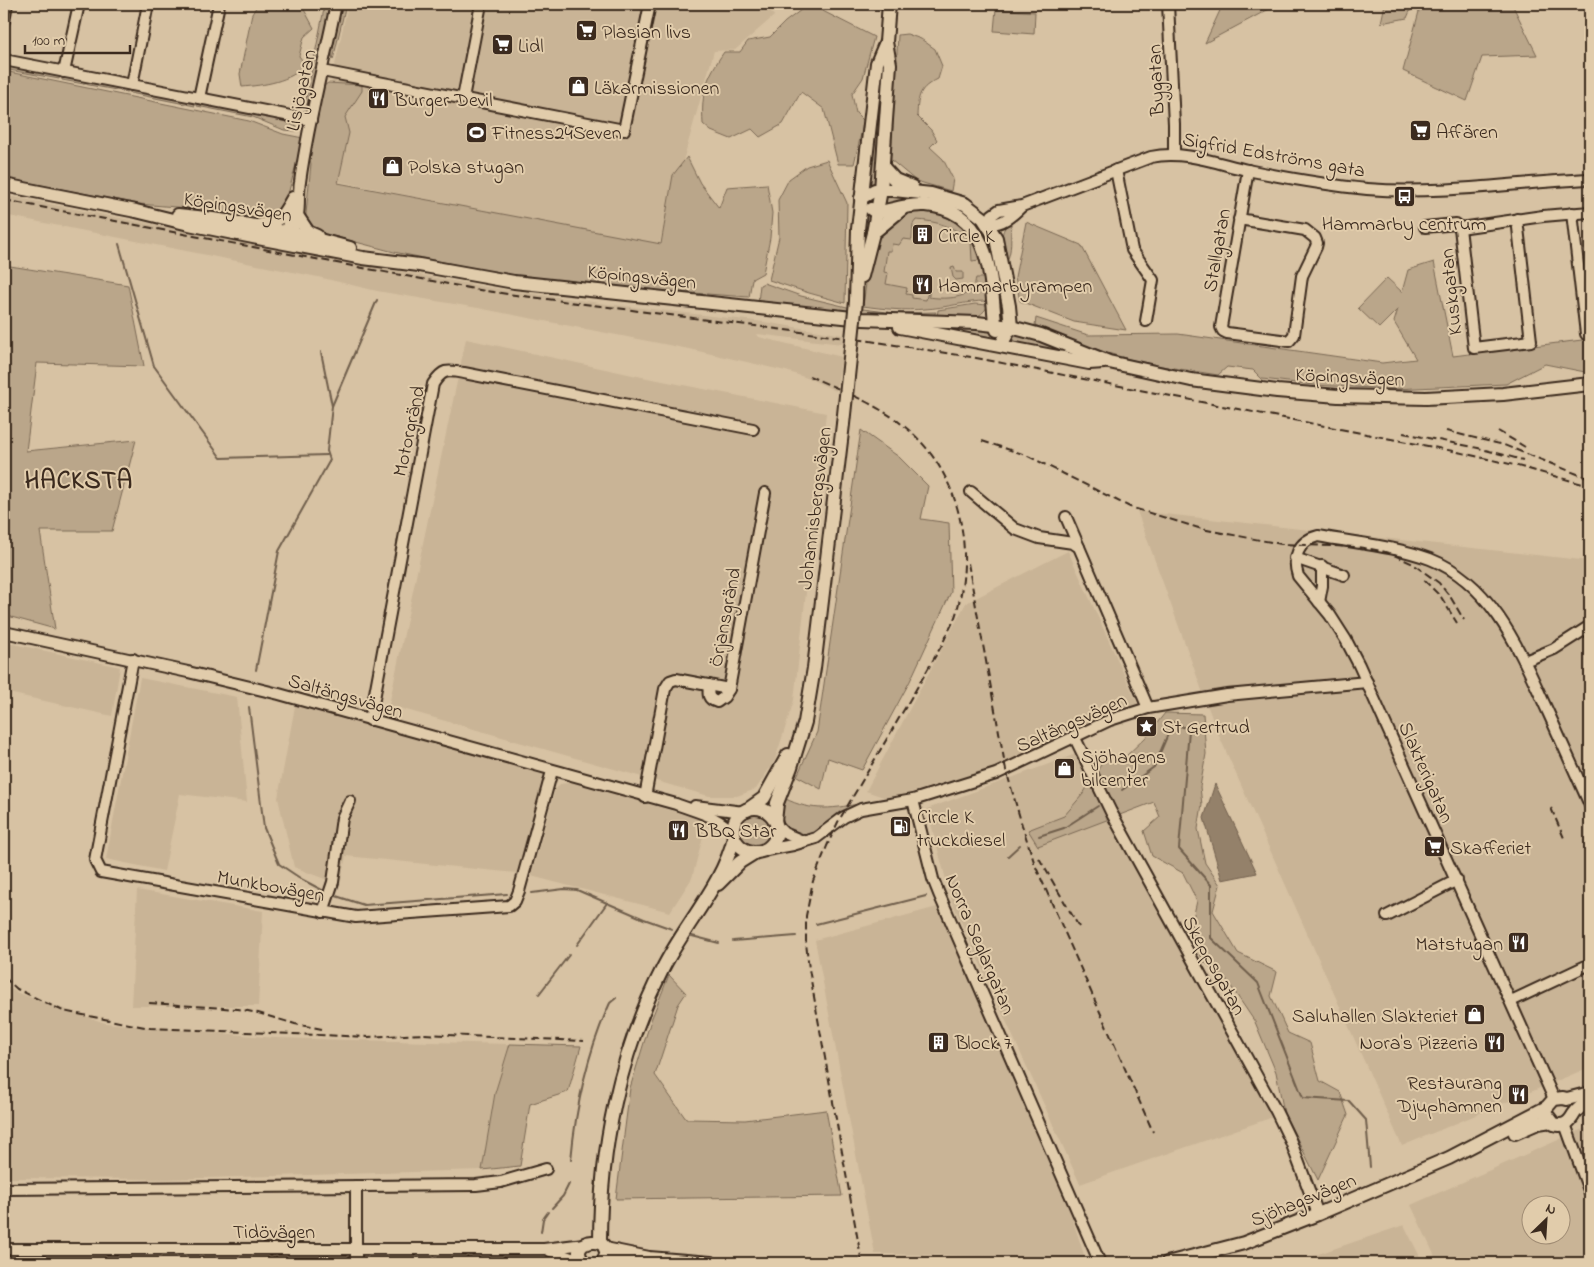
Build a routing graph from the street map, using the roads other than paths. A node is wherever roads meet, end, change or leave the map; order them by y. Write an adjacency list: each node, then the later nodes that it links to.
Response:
1 (7, 4): 10 (street)
2 (79, 4): 14 (street)
3 (148, 4): 15 (street)
4 (219, 4): 16 (street)
5 (336, 4): 13 (street, Lisjögatan)
6 (481, 4): 17 (street)
7 (650, 4): 17 (street)
8 (889, 4): 11 (main road)
9 (1168, 4): 19 (street, Bygatan)
10 (4, 22)
11 (886, 42): 20 (main road, Johannisbergsvägen); 29 (main road, Johannisbergsvägen)
12 (4, 60): 14 (street)
13 (322, 71): 17 (street); 18 (street, Lisjögatan)
14 (64, 72): 15 (street)
15 (132, 85): 16 (street)
16 (199, 98): 18 (street)
17 (463, 98)
18 (311, 120): 24 (street, Lisjögatan)
19 (1174, 154): 21 (street, Sigfrid Edströms gata); 22 (street, Sigfrid Edströms gata)
20 (883, 167): 26 (main road, Johannisbergsvägen); 27 (main road)
21 (1116, 170): 38 (street, Sigfrid Edströms gata); 52 (street)
22 (1248, 170): 23 (street, Sigfrid Edströms gata); 36 (street, Stallgatan)
23 (1590, 179)
24 (299, 183): 28 (street, Lisjögatan); 35 (street, Lisjögatan)
25 (4, 185): 31 (main road, Köpingsvägen)
26 (881, 190): 27 (main road); 29 (main road); 33 (main road, Johannisbergsvägen)
27 (931, 194): 38 (main road)
28 (293, 198): 39 (main road); 44 (street, Lisjögatan)
29 (861, 198): 33 (main road); 48 (main road, Johannisbergsvägen)
30 (905, 207): 33 (main road); 42 (main road); 43 (main road)
31 (136, 211): 39 (main road, Köpingsvägen); 44 (main road, Köpingsvägen)
32 (1590, 212): 34 (street, Kuskgatan)
33 (877, 213): 42 (main road, Johannisbergsvägen)
34 (1572, 213): 37 (street, Kuskgatan); 56 (street)
35 (298, 217): 44 (street, Lisjögatan); 45 (main road)
36 (1239, 219): 36 (street, Stallgatan)
37 (1516, 219): 41 (street, Kuskgatan); 41 (street, Kuskgatan)
38 (988, 224): 43 (main road); 47 (main road)
39 (256, 226): 44 (main road, Köpingsvägen)
40 (1425, 227): 41 (street)
41 (1460, 228)
42 (873, 233): 48 (main road, Johannisbergsvägen)
43 (977, 233): 47 (main road)
44 (289, 238): 45 (main road, Köpingsvägen); 46 (main road, Köpingsvägen)
45 (326, 241): 46 (main road, Köpingsvägen)
46 (419, 265): 51 (main road, Köpingsvägen)
47 (995, 268): 49 (main road); 50 (main road)
48 (856, 300): 79 (main road, Johannisbergsvägen, bridge)
49 (993, 306): 53 (main road); 54 (main road)
50 (1009, 306): 55 (main road); 57 (main road)
51 (862, 319): 53 (main road, Köpingsvägen); 58 (main road, Köpingsvägen)
52 (1146, 321)
53 (977, 323): 54 (main road, Köpingsvägen)
54 (994, 324): 55 (main road, Köpingsvägen); 58 (main road)
55 (1011, 326): 57 (main road, Köpingsvägen); 58 (main road)
56 (1588, 334)
57 (1041, 335): 59 (main road, Köpingsvägen)
58 (1001, 345): 59 (main road, Köpingsvägen)
59 (1109, 362): 60 (main road, Köpingsvägen)
60 (1590, 384)
61 (752, 429): 78 (street, Motorgränd)
62 (971, 492): 65 (street)
63 (765, 493): 76 (street, Örjansgränd)
64 (1066, 517): 65 (street)
65 (1079, 548): 77 (street)
66 (1296, 562): 67 (street); 69 (street, Slakterigatan); 73 (street)
67 (1322, 566): 68 (street); 69 (street)
68 (1344, 575)
69 (1319, 602): 74 (street, Slakterigatan)
70 (1590, 626): 73 (street)
71 (4, 632): 72 (street, Saltängsvägen)
72 (133, 659): 78 (street, Saltängsvägen); 94 (street, Munkbovägen)
73 (1525, 660): 86 (street)
74 (1367, 682): 77 (street, Saltängsvägen); 92 (street, Slakterigatan)
75 (709, 685): 76 (street, Örjansgränd); 76 (street); 82 (street, Örjansgränd)
76 (729, 689)
77 (1148, 708): 80 (street, Saltängsvägen)
78 (370, 720): 81 (street, Saltängsvägen)
79 (805, 722): 87 (main road, Johannisbergsvägen); 88 (main road, Johannisbergsvägen)
80 (1074, 736): 83 (street, Saltängsvägen); 109 (street, Skeppsgatan)
81 (552, 771): 82 (street, Saltängsvägen); 94 (street, Munkbovägen)
82 (645, 797): 85 (street, Saltängsvägen)
83 (913, 800): 90 (street, Saltängsvägen); 119 (street, Norra Seglargatan)
84 (350, 801): 94 (street)
85 (676, 804): 87 (street, Saltängsvägen); 89 (street, Saltängsvägen)
86 (1590, 805)
87 (746, 811): 88 (main road); 89 (main road)
88 (775, 823): 90 (street); 91 (main road)
89 (734, 835): 91 (main road); 93 (main road)
90 (803, 841): 91 (street, Saltängsvägen)
91 (758, 852): 93 (main road)
92 (1457, 880): 95 (street); 97 (street, Slakterigatan)
93 (709, 893): 110 (main road)
94 (323, 912)
95 (1387, 916)
96 (1590, 964): 97 (street)
97 (1512, 1002): 100 (street, Slakterigatan)
98 (1590, 1093): 100 (main road, Sjöhagsvägen)
99 (1590, 1100): 101 (main road)
100 (1556, 1102): 101 (main road); 102 (main road); 104 (main road, Sjöhagsvägen)
101 (1574, 1115): 103 (main road)
102 (1551, 1121): 103 (main road, Sjöhagsvägen); 104 (main road, Sjöhagsvägen)
103 (1565, 1124): 108 (street)
104 (1449, 1158): 109 (main road, Sjöhagsvägen)
105 (546, 1169): 106 (street)
106 (356, 1186): 107 (street); 111 (street)
107 (4, 1189)
108 (1590, 1193)
109 (1318, 1214): 120 (main road, Sjöhagsvägen)
110 (594, 1244): 113 (street, Tidövägen); 114 (main road); 115 (main road); 117 (main road)
111 (356, 1248): 112 (street, Tidövägen); 113 (street, Tidövägen); 116 (street)
112 (4, 1249)
113 (544, 1249): 115 (street, Tidövägen)
114 (649, 1258): 117 (main road); 118 (main road)
115 (583, 1262)
116 (356, 1263)
117 (604, 1263)
118 (711, 1263)
119 (1100, 1263)
120 (1167, 1263)

